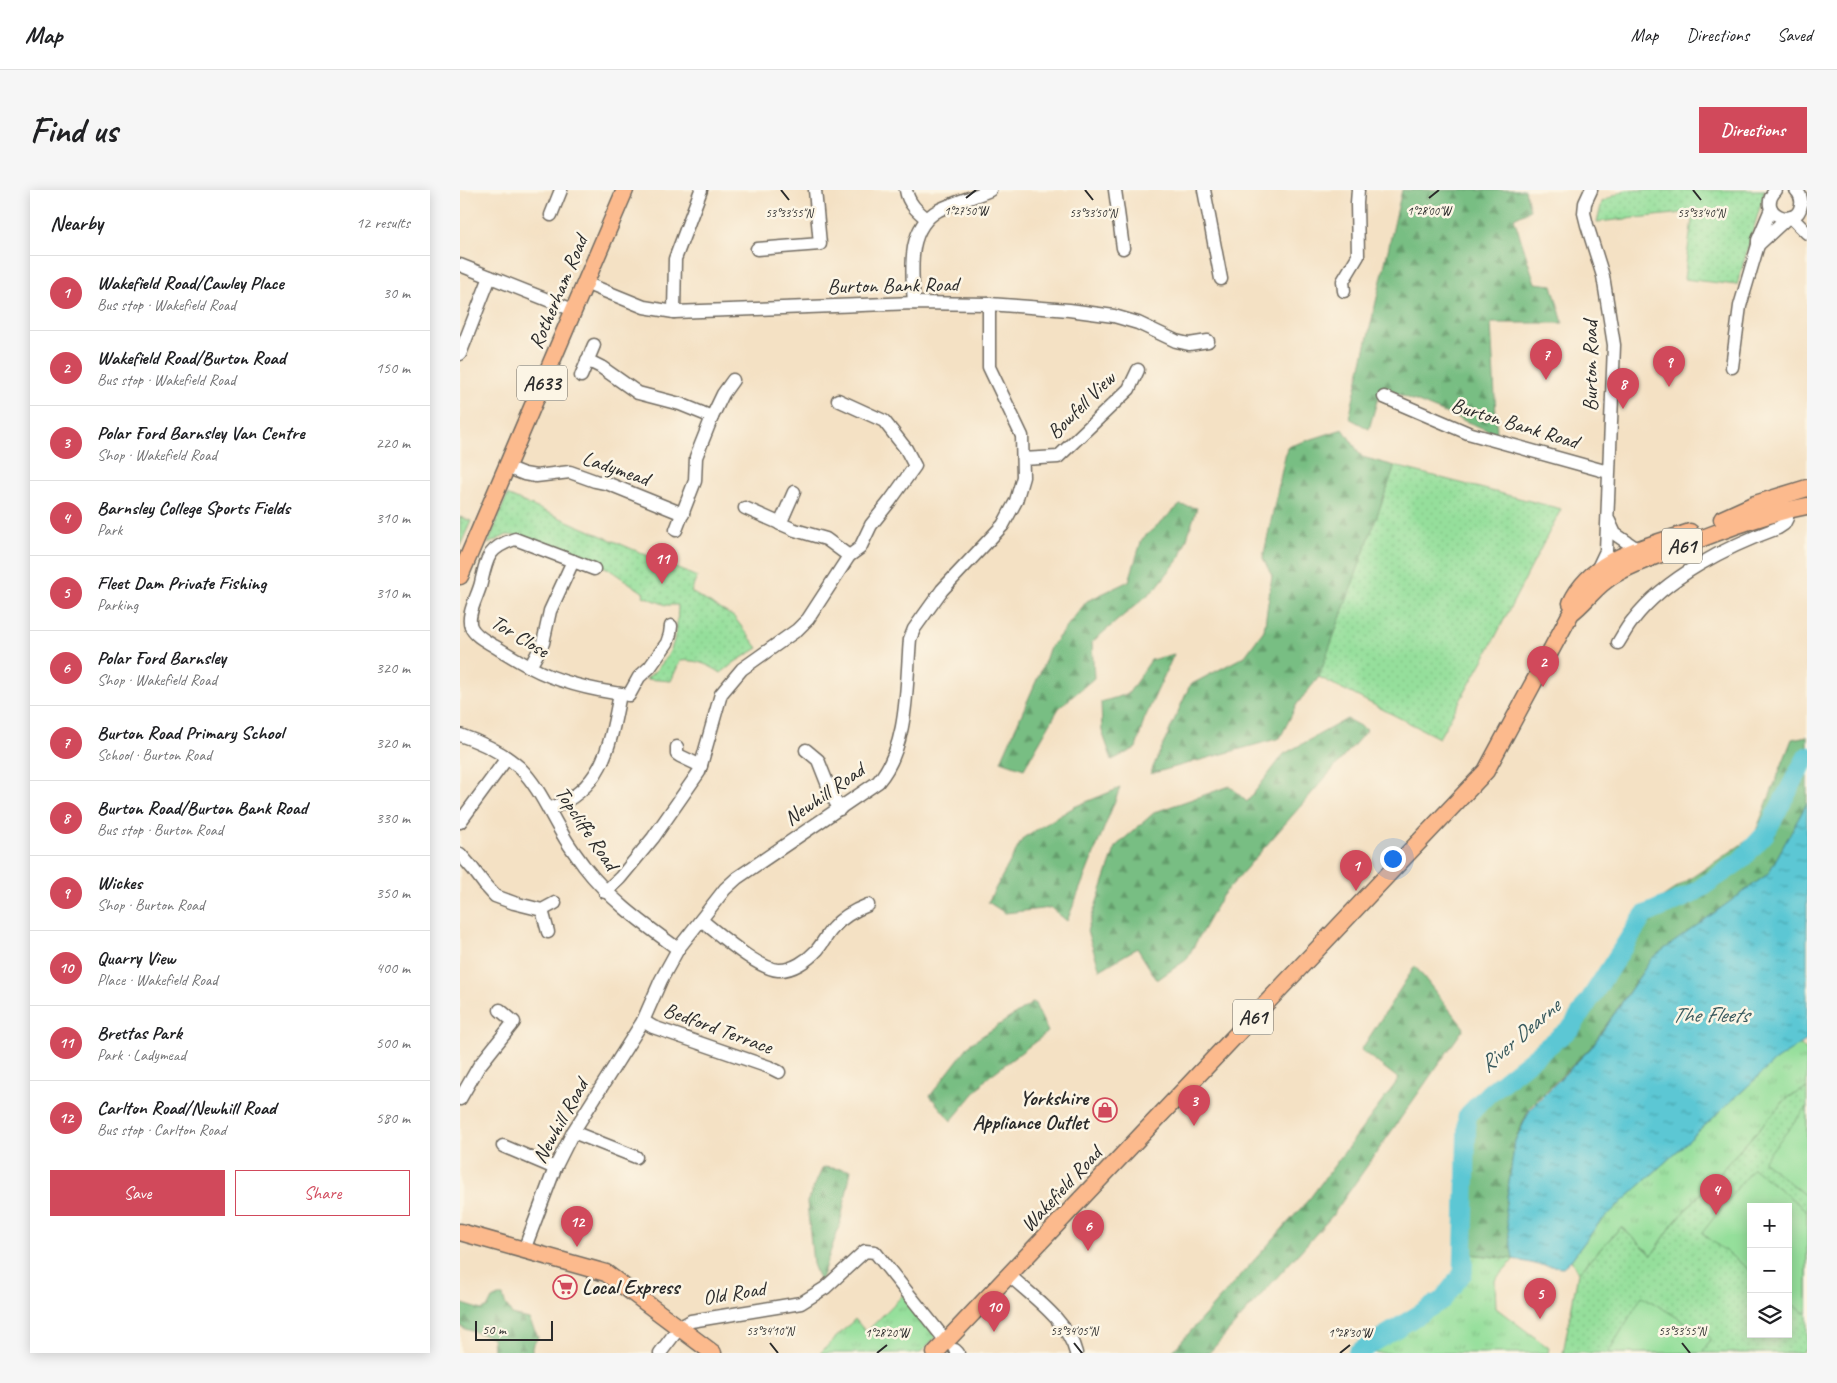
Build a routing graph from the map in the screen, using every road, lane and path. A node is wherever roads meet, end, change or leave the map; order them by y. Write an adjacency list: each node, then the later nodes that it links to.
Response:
1 (561, 190): 14 (street)
2 (624, 190): 24 (main road, Rotherham Road / A633)
3 (701, 190): 29 (street)
4 (815, 190): 20 (street)
5 (906, 190): 16 (street)
6 (990, 190): 16 (street)
7 (1115, 190): 19 (street)
8 (1204, 190): 23 (street)
9 (1358, 190): 25 (street)
10 (1591, 190): 43 (street, Burton Road)
11 (1796, 190): 13 (street)
12 (1770, 197): 15 (street); 18 (street)
13 (1804, 210): 15 (street)
14 (551, 215)
15 (1789, 218): 17 (street); 18 (street)
16 (927, 219): 26 (street)
17 (1807, 233)
18 (1758, 245): 34 (street)
19 (1123, 248)
20 (756, 249)
21 (460, 265): 22 (street)
22 (490, 277): 28 (street); 32 (street)
23 (1221, 279)
24 (585, 283): 28 (main road, Rotherham Road / A633); 29 (street, Burton Bank Road)
25 (1344, 291)
26 (914, 302): 27 (street, Burton Bank Road); 29 (street, Burton Bank Road)
27 (989, 304): 30 (street, Burton Bank Road); 41 (street, Newhill Road)
28 (573, 310): 42 (main road, Rotherham Road / A633)
29 (674, 312)
30 (1203, 338)
31 (594, 345): 33 (street)
32 (460, 354)
33 (587, 360): 36 (street); 40 (street)
34 (1732, 366)
35 (1133, 374): 41 (street, Bowfell View)
36 (581, 376)
37 (733, 380): 40 (street)
38 (1384, 396): 43 (street, Burton Bank Road)
39 (838, 400): 54 (street)
40 (712, 417): 49 (street)
41 (1023, 459): 69 (street, Newhill Road)
42 (506, 467): 49 (street, Ladymead); 58 (main road, Rotherham Road / A633)
43 (1608, 472): 50 (street, Burton Road)
44 (1807, 488): 46 (main road, A61)
45 (794, 492): 51 (street)
46 (1782, 503): 47 (main road, A61); 53 (main road, A61); 59 (main road, A61); 61 (street)
47 (1807, 506)
48 (745, 508): 51 (street)
49 (683, 514): 52 (street)
50 (1608, 516): 53 (street, Burton Road); 57 (street, Burton Road)
51 (780, 524): 54 (street)
52 (676, 530)
53 (1637, 549): 57 (main road, A61)
54 (849, 556): 68 (street)
55 (573, 561): 56 (street, Tor Close); 62 (street); 62 (street, Tor Close)
56 (594, 569)
57 (1597, 571): 59 (main road, A61)
58 (460, 576)
59 (1571, 613): 90 (main road, Wakefield Road / A61)
60 (671, 626): 63 (street)
61 (1618, 643)
62 (530, 667): 63 (street, Tor Close)
63 (620, 694): 70 (street)
64 (460, 735): 67 (street, Topcliffe Road)
65 (677, 747): 68 (street)
66 (806, 750): 69 (street)
67 (507, 758): 70 (street, Topcliffe Road); 71 (street)
68 (701, 766): 73 (street)
69 (840, 808): 77 (street, Newhill Road)
70 (549, 809): 73 (street, Topcliffe Road)
71 (460, 822)
72 (460, 854): 76 (street)
73 (605, 892): 79 (street, Topcliffe Road)
74 (555, 903): 76 (street)
75 (868, 905): 77 (street)
76 (542, 910): 78 (street)
77 (701, 920): 79 (street, Newhill Road)
78 (548, 932)
79 (678, 949): 81 (street, Newhill Road)
80 (500, 1010): 83 (street)
81 (643, 1021): 82 (street, Bedford Terrace); 84 (street, Newhill Road)
82 (779, 1072)
83 (461, 1095)
84 (574, 1132): 86 (street); 87 (street, Newhill Road)
85 (502, 1146): 87 (street)
86 (636, 1156)
87 (555, 1168): 89 (street, Newhill Road)
88 (460, 1232): 89 (main road)
89 (524, 1250): 91 (main road)
90 (1009, 1275): 92 (main road, Wakefield Road / A61); 95 (street)
91 (679, 1328): 92 (street, Old Road); 93 (street, Old Road); 94 (main road)
92 (949, 1350)
93 (660, 1353)
94 (713, 1353)
95 (1076, 1353)

